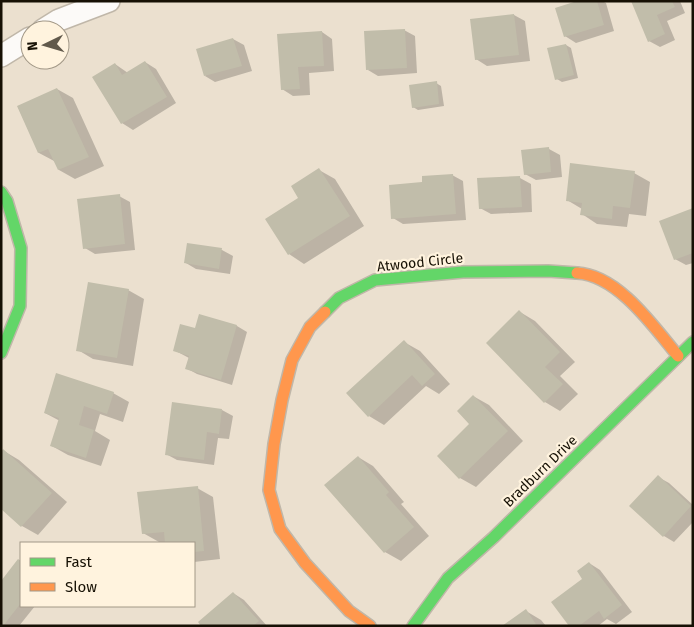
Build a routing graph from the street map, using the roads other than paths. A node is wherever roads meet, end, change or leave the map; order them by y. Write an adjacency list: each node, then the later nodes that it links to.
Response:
1 (109, 1): 2 (street)
2 (59, 20)
3 (20, 44): 4 (street)
4 (1, 56)
5 (1, 192): 7 (street)
6 (693, 342): 8 (street, Bradburn Drive)
7 (1, 353)
8 (678, 356): 9 (street, Atwood Circle); 10 (street, Bradburn Drive)
9 (370, 626)
10 (414, 626)

